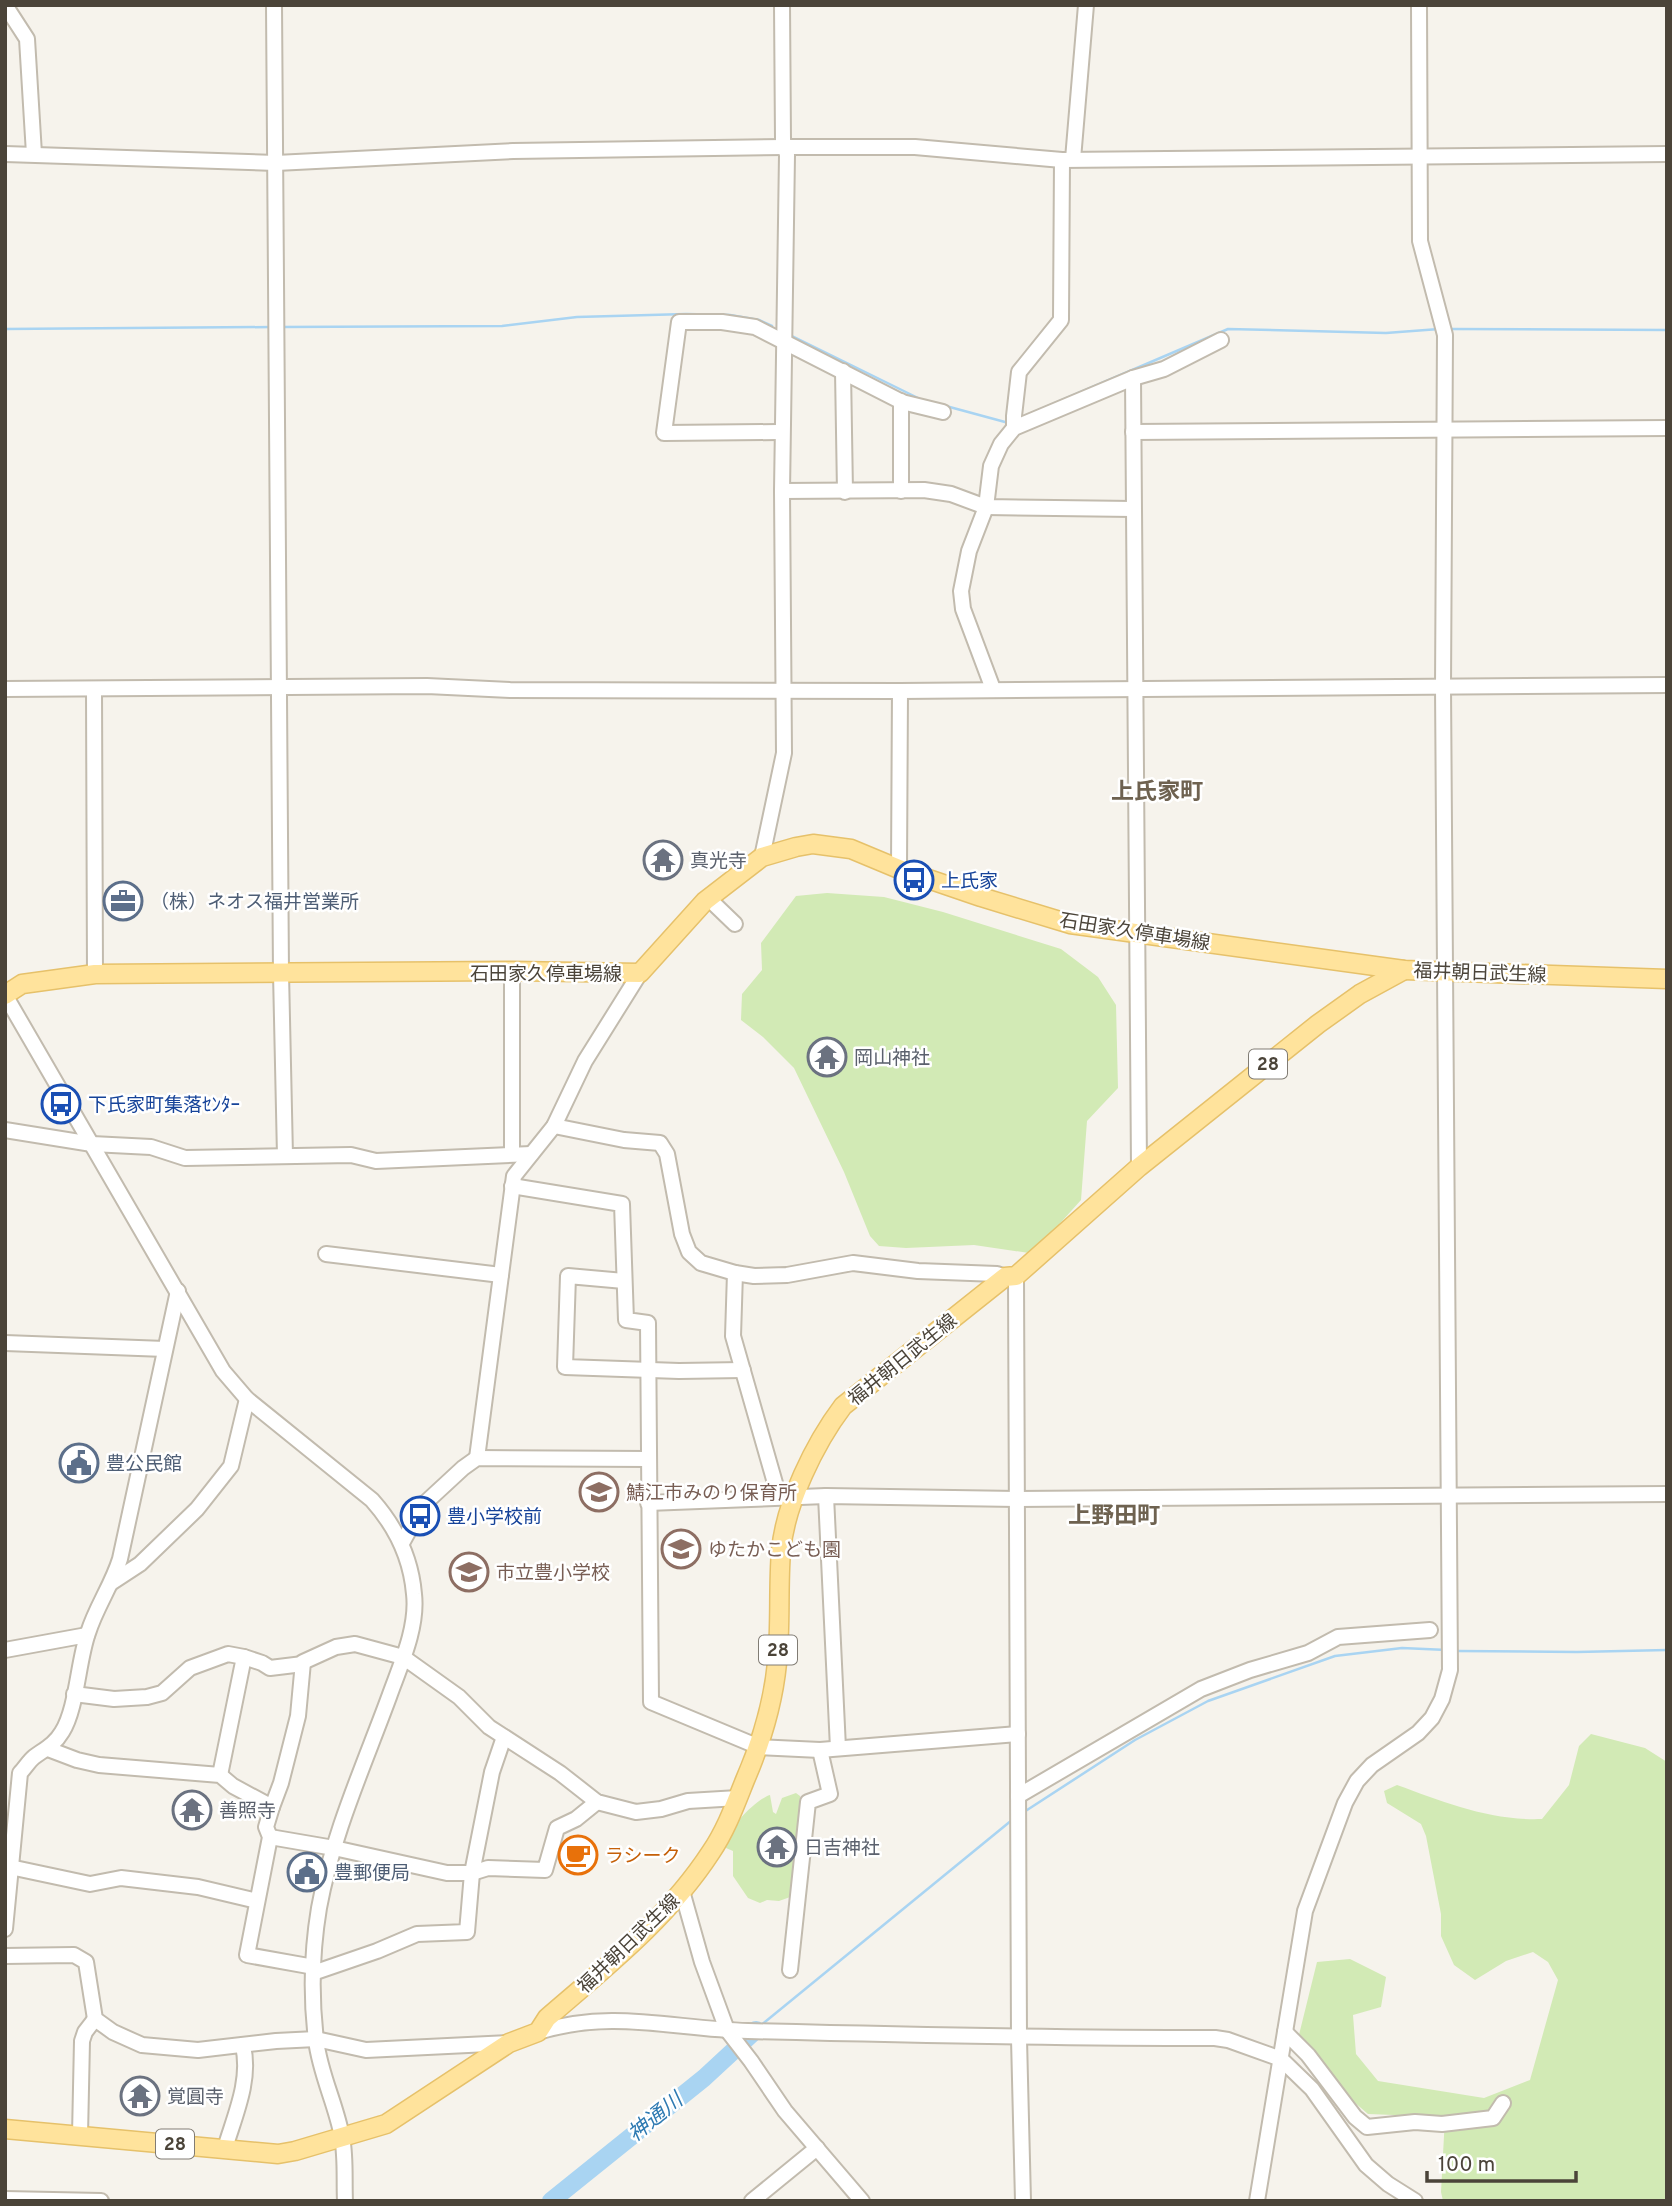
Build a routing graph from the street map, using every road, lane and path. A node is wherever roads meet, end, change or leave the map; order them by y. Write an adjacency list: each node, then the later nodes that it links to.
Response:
1 (5, 5): 8 (street)
2 (274, 5): 12 (street)
3 (782, 5): 6 (street)
4 (1086, 5): 11 (street)
5 (1419, 5): 10 (street)
6 (785, 147): 11 (street); 12 (street); 13 (street)
7 (5, 154): 8 (street)
8 (34, 154): 12 (street)
9 (1667, 154): 10 (street)
10 (1420, 156): 11 (street); 21 (street)
11 (1067, 159): 19 (street)
12 (276, 163): 31 (street)
13 (784, 340): 15 (street); 22 (street); 24 (street)
14 (1221, 340): 16 (street)
15 (843, 371): 17 (street); 26 (street)
16 (1133, 378): 19 (street); 23 (street)
17 (901, 401): 18 (street); 25 (street)
18 (943, 412)
19 (1014, 423): 27 (street)
20 (1667, 428): 21 (street)
21 (1443, 430): 23 (street); 30 (street)
22 (778, 432)
23 (1133, 432): 28 (street)
24 (782, 491): 26 (street); 36 (street)
25 (901, 491): 26 (street); 27 (street)
26 (845, 492)
27 (986, 507): 28 (street); 34 (street)
28 (1133, 509): 35 (street)
29 (1667, 685): 30 (street)
30 (1443, 687): 35 (street); 44 (street)
31 (279, 688): 33 (street); 36 (street); 46 (street)
32 (5, 689): 33 (street)
33 (94, 689): 48 (street)
34 (993, 689): 35 (street); 37 (street)
35 (1135, 689): 42 (street)
36 (784, 690): 37 (street); 38 (street)
37 (900, 691): 39 (street)
38 (762, 857): 39 (main road, 石田家久停車場線); 40 (main road, 石田家久停車場線)
39 (899, 869): 42 (main road, 石田家久停車場線)
40 (708, 898): 41 (street); 47 (main road, 石田家久停車場線)
41 (735, 924)
42 (1136, 934): 43 (main road, 石田家久停車場線); 57 (street)
43 (1404, 970): 44 (main road, 福井朝日武生線 / 28); 57 (main road, 福井朝日武生線 / 28)
44 (1444, 970): 49 (main road, 福井朝日武生線 / 28); 74 (street)
45 (512, 971): 46 (main road, 石田家久停車場線); 47 (main road, 石田家久停車場線); 54 (street)
46 (281, 973): 48 (main road, 石田家久停車場線); 56 (street)
47 (640, 973): 51 (street)
48 (95, 974): 50 (main road, 石田家久停車場線)
49 (1667, 979)
50 (5, 995): 53 (street)
51 (554, 1126): 55 (street); 60 (street)
52 (5, 1130): 53 (street)
53 (92, 1144): 56 (street); 64 (street)
54 (512, 1154): 55 (street); 56 (street)
55 (531, 1154): 58 (street)
56 (285, 1156)
57 (1139, 1167): 62 (main road, 福井朝日武生線 / 28)
58 (512, 1186): 61 (street); 63 (street)
59 (326, 1254): 61 (street)
60 (735, 1273): 62 (street); 67 (street)
61 (501, 1275): 70 (street)
62 (1011, 1276): 75 (main road, 福井朝日武生線 / 28); 76 (street)
63 (624, 1281): 68 (street); 68 (street)
64 (178, 1291): 66 (street); 69 (street)
65 (5, 1343): 66 (street)
66 (165, 1349): 79 (street)
67 (743, 1370): 68 (street); 75 (street)
68 (648, 1371): 71 (street)
69 (247, 1399): 78 (street); 79 (street)
70 (477, 1458): 71 (street); 78 (street)
71 (648, 1459): 77 (street)
72 (1667, 1494): 74 (street)
73 (826, 1496): 75 (street); 76 (street); 90 (street)
74 (1449, 1496): 76 (street); 111 (street)
75 (787, 1497): 77 (street); 89 (main road, 福井朝日武生線 / 28)
76 (1017, 1499): 87 (street)
77 (648, 1503): 89 (street)
78 (402, 1543): 84 (street)
79 (109, 1583): 81 (street)
80 (1430, 1630): 95 (street)
81 (87, 1635): 82 (street); 86 (street)
82 (5, 1650)
83 (244, 1657): 85 (street); 86 (street); 93 (street)
84 (403, 1657): 85 (street); 88 (street); 99 (street)
85 (303, 1664): 97 (street)
86 (74, 1694): 91 (street)
87 (1018, 1734): 90 (street); 95 (street)
88 (504, 1737): 96 (street); 101 (street)
89 (759, 1746): 92 (street); 94 (main road, 福井朝日武生線 / 28)
90 (838, 1748): 92 (street)
91 (48, 1749): 93 (street); 100 (street)
92 (820, 1750): 107 (street)
93 (220, 1775): 97 (street)
94 (738, 1798): 96 (street); 102 (main road, 福井朝日武生線 / 28)
95 (1018, 1801): 113 (street)
96 (597, 1802): 101 (street)
97 (272, 1807): 98 (street)
98 (270, 1838): 99 (street); 103 (street)
99 (334, 1848): 101 (street); 106 (street)
100 (10, 1867): 103 (street); 104 (street)
101 (472, 1873): 106 (street)
102 (682, 1891): 109 (street); 110 (main road, 福井朝日武生線 / 28)
103 (257, 1901): 106 (street)
104 (5, 1929)
105 (5, 1955): 108 (street)
106 (314, 1970): 112 (street)
107 (790, 1970)
108 (96, 2019): 115 (street); 119 (street)
109 (727, 2031): 110 (street); 113 (street); 122 (street)
110 (538, 2032): 114 (main road, 福井朝日武生線 / 28)
111 (1285, 2032): 116 (street); 117 (street)
112 (316, 2039): 114 (street); 115 (street); 120 (street)
113 (1019, 2039): 116 (street); 129 (street)
114 (509, 2043): 120 (main road, 福井朝日武生線 / 28)
115 (243, 2046): 121 (street)
116 (1281, 2059): 130 (street); 131 (street)
117 (1503, 2103)
118 (5, 2129): 119 (main road, 福井朝日武生線 / 28)
119 (80, 2135): 121 (main road, 福井朝日武生線 / 28)
120 (342, 2137): 121 (main road, 福井朝日武生線 / 28); 126 (street)
121 (225, 2148)
122 (817, 2148): 127 (street); 128 (street)
123 (5, 2199): 124 (street)
124 (80, 2200): 125 (street)
125 (101, 2201)
126 (345, 2201)
127 (752, 2201)
128 (862, 2201)
129 (1023, 2201)
130 (1256, 2201)
131 (1415, 2201)

